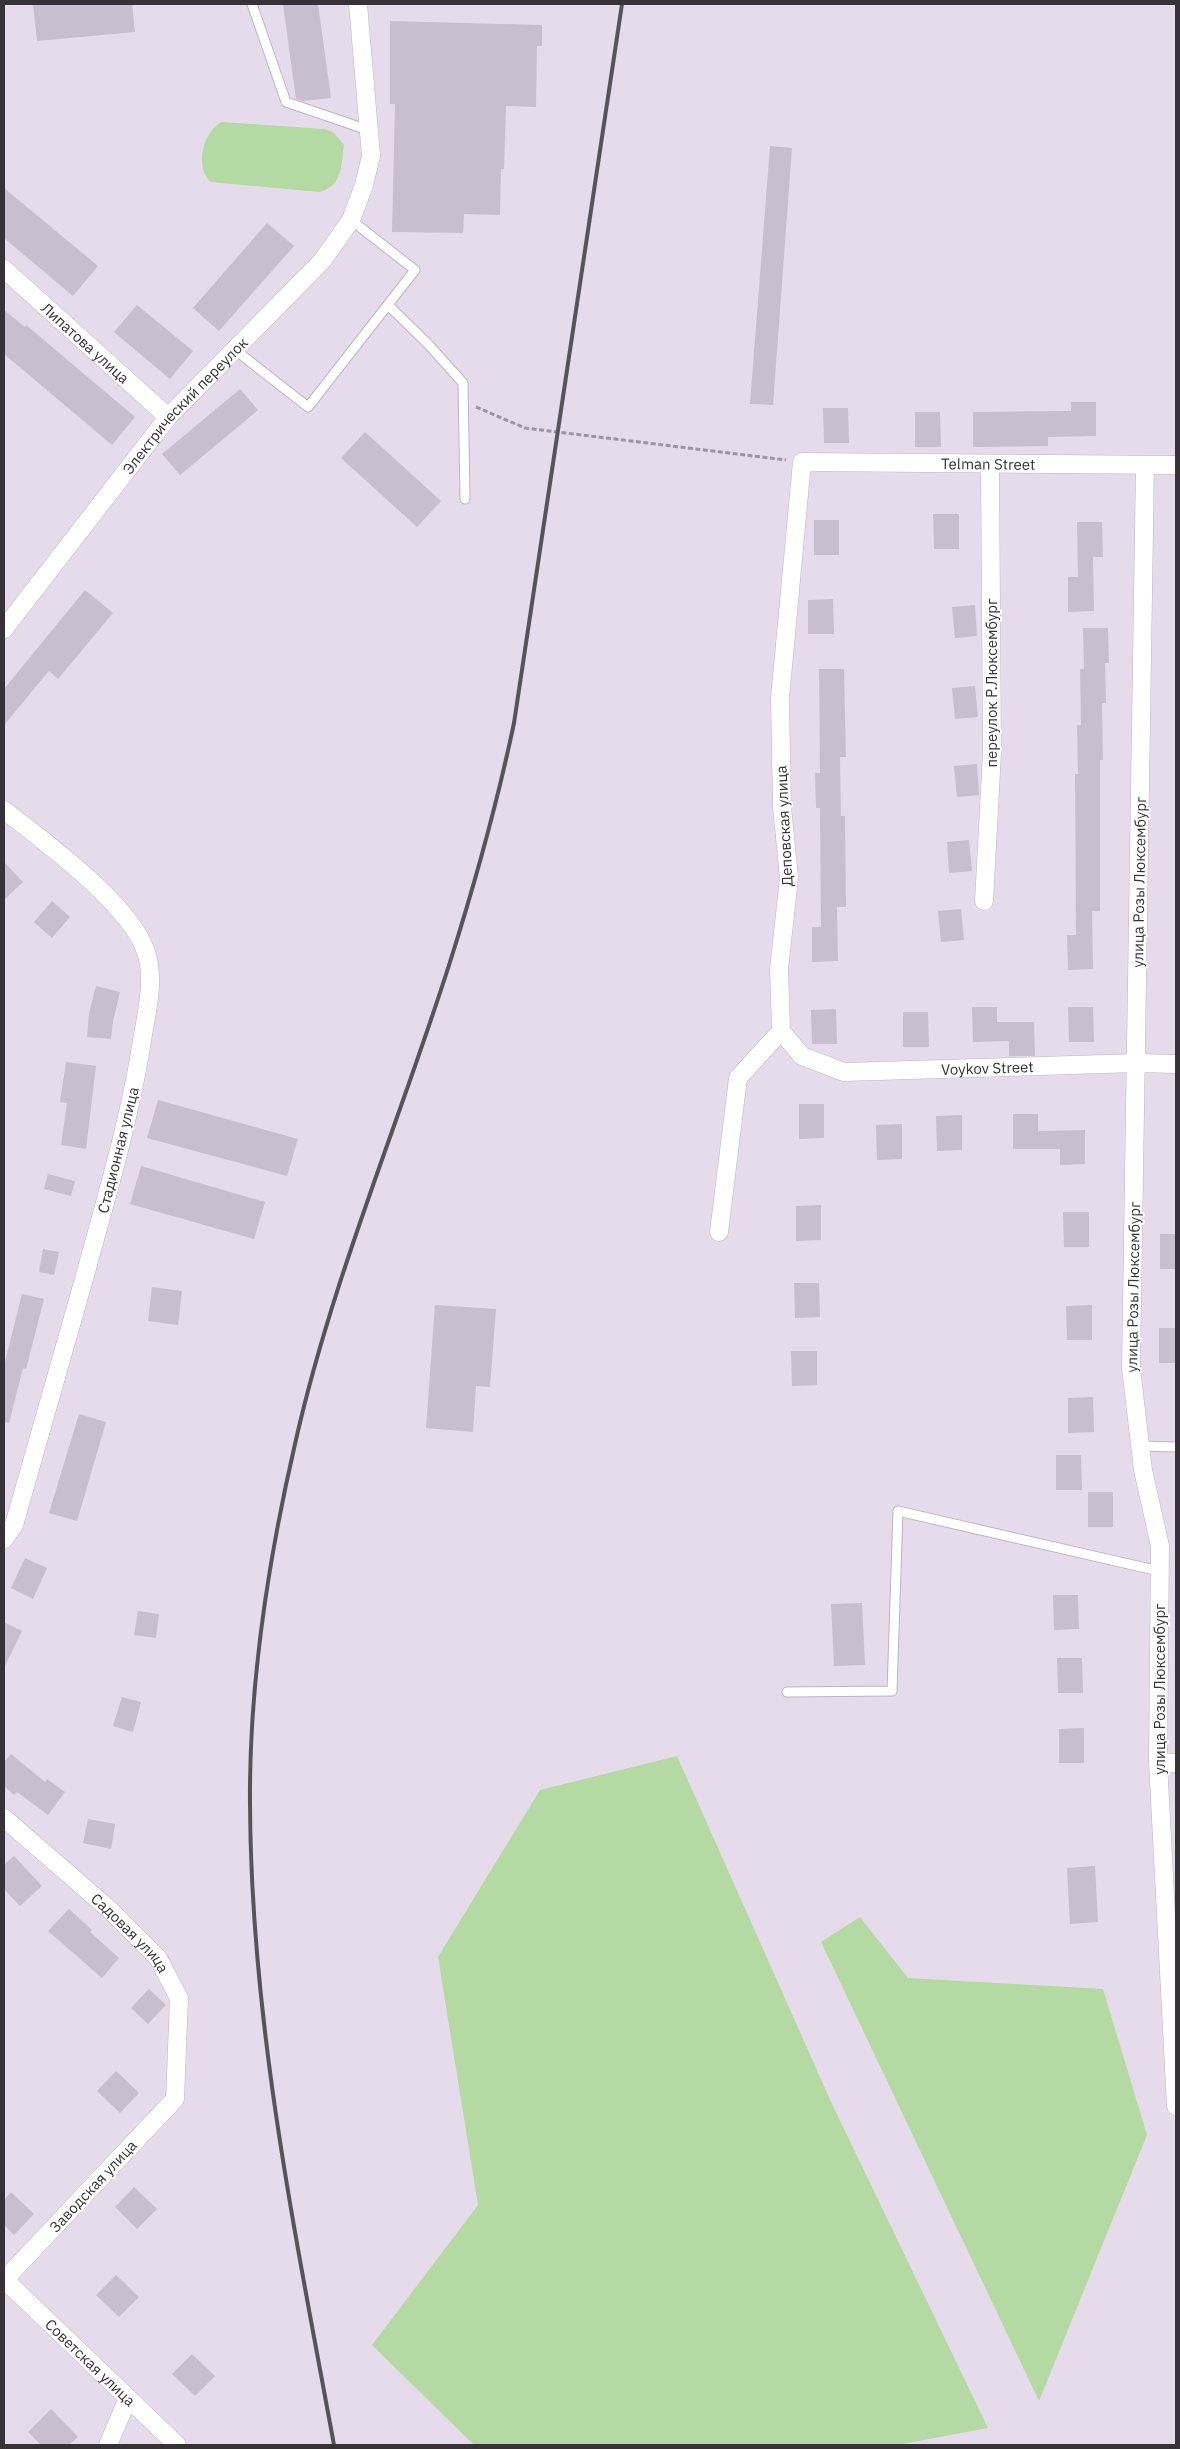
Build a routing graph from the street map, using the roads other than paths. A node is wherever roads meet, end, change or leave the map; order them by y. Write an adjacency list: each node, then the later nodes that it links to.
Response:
1 (252, 4): 3 (lane)
2 (358, 4): 3 (street, Электрический переулок)
3 (368, 130): 4 (street, Электрический переулок)
4 (351, 220): 6 (lane); 7 (street, Электрический переулок)
5 (4, 269): 8 (street, Липатова улица)
6 (388, 305): 7 (lane); 13 (lane)
7 (234, 349): 8 (street, Электрический переулок)
8 (168, 416): 14 (street, Электрический переулок)
9 (802, 462): 10 (street, Telman Street); 17 (street, Деповская улица)
10 (990, 464): 11 (street, Telman Street); 16 (street, переулок Р.Люксембург)
11 (1145, 465): 12 (street, Telman Street); 18 (street, улица Розы Люксембург)
12 (1176, 466)
13 (465, 499)
14 (4, 629)
15 (4, 810): 23 (street, Стадионная улица)
16 (984, 901)
17 (781, 1031): 18 (street, Voykov Street); 20 (street)
18 (1137, 1063): 19 (street, Voykov Street); 21 (street, улица Розы Люксембург)
19 (1176, 1064)
20 (719, 1232)
21 (1140, 1446): 22 (lane); 24 (street, улица Розы Люксембург)
22 (1176, 1447)
23 (4, 1539)
24 (1159, 1571): 25 (lane); 26 (street, улица Розы Люксембург)
25 (787, 1692)
26 (1158, 1762): 27 (street); 30 (street, улица Розы Люксембург)
27 (1176, 1763)
28 (4, 1818): 29 (street, Садовая улица)
29 (175, 2088): 31 (street, Заводская улица)
30 (1176, 2106)
31 (4, 2280): 32 (street, Советская улица)
32 (128, 2398): 33 (street); 34 (street, Советская улица)
33 (108, 2445)
34 (177, 2445)

